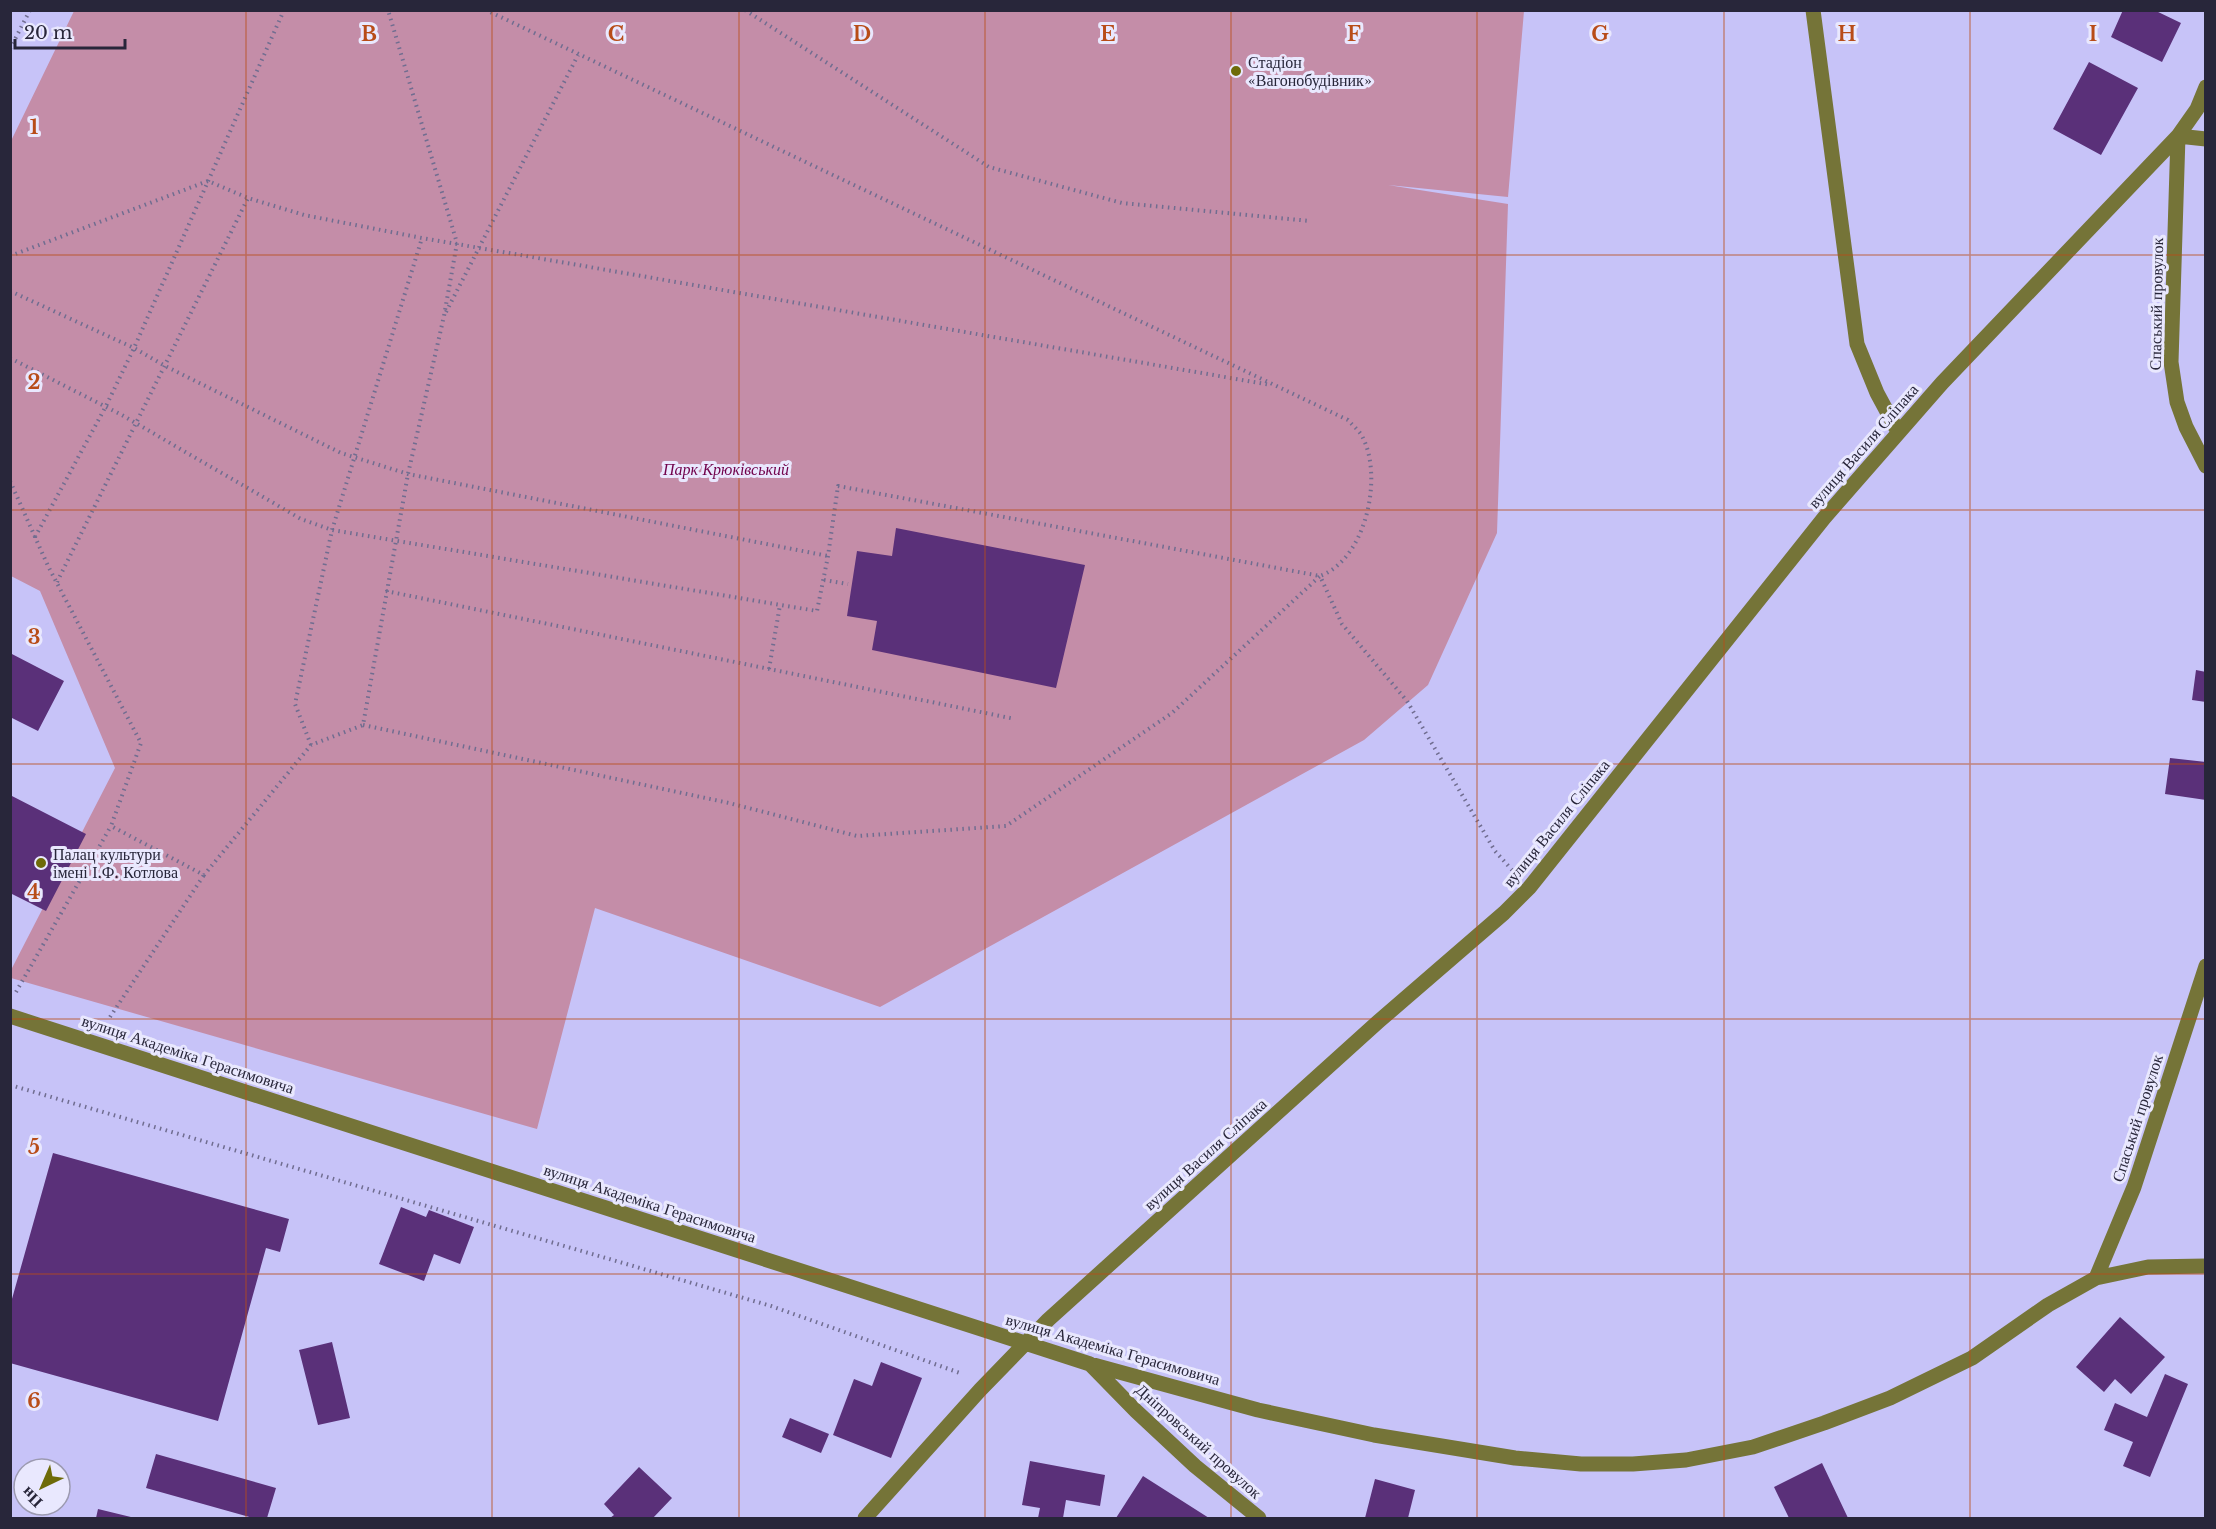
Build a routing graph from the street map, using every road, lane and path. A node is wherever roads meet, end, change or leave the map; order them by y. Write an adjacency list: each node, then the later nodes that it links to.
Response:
1 (30, 10): 7 (path)
2 (284, 10): 12 (path)
3 (388, 10): 16 (path)
4 (486, 10): 8 (path)
5 (745, 10): 14 (path)
6 (1813, 10): 26 (street)
7 (10, 49)
8 (579, 55): 19 (path); 23 (path)
9 (2205, 87): 10 (street, вулиця Василя Сліпака)
10 (2178, 136): 11 (street); 26 (street, вулиця Василя Сліпака); 28 (street, Спаський провулок)
11 (2205, 139)
12 (208, 182): 13 (path); 17 (path); 20 (path)
13 (248, 198): 15 (path); 22 (path)
14 (1310, 221)
15 (422, 238): 16 (path); 27 (path)
16 (457, 243): 19 (path); 23 (path)
17 (10, 256)
18 (10, 291): 20 (path)
19 (444, 316): 29 (path)
20 (134, 348): 22 (path); 24 (path)
21 (10, 358): 24 (path)
22 (165, 366): 25 (path); 27 (path)
23 (1276, 386): 35 (path)
24 (106, 406): 25 (path); 32 (path)
25 (137, 423): 31 (path); 37 (path)
26 (1898, 432): 47 (street, вулиця Василя Сліпака)
27 (354, 458): 29 (path); 31 (path)
28 (2205, 466)
29 (408, 474): 33 (path); 34 (path)
30 (10, 481): 32 (path)
31 (332, 530): 33 (path); 44 (path)
32 (35, 537): 37 (path)
33 (395, 539): 39 (path); 40 (path)
34 (828, 556): 35 (path); 36 (path)
35 (1320, 576): 43 (path); 47 (path)
36 (824, 580): 38 (path); 40 (path)
37 (57, 583): 45 (path)
38 (848, 584)
39 (386, 591): 41 (path); 43 (path)
40 (780, 605): 41 (path)
41 (769, 669): 42 (path)
42 (1015, 719)
43 (363, 725): 44 (path)
44 (311, 745): 46 (path)
45 (111, 826): 46 (path); 49 (path)
46 (204, 875): 51 (path)
47 (1529, 888): 55 (street, вулиця Василя Сліпака)
48 (2205, 966): 54 (street, Спаський провулок)
49 (15, 993)
50 (10, 1016): 55 (street, вулиця Академіка Герасимовича)
51 (110, 1017)
52 (10, 1085): 57 (path)
53 (2205, 1266): 54 (street, вулиця Академіка Герасимовича)
54 (2096, 1278): 56 (street, вулиця Академіка Герасимовича)
55 (1024, 1343): 56 (street, вулиця Академіка Герасимовича); 57 (street, вулиця Василя Сліпака)
56 (1090, 1364): 59 (street, Дніпровський провулок)
57 (987, 1382): 58 (street, вулиця Василя Сліпака)
58 (865, 1518)
59 (1259, 1518)

